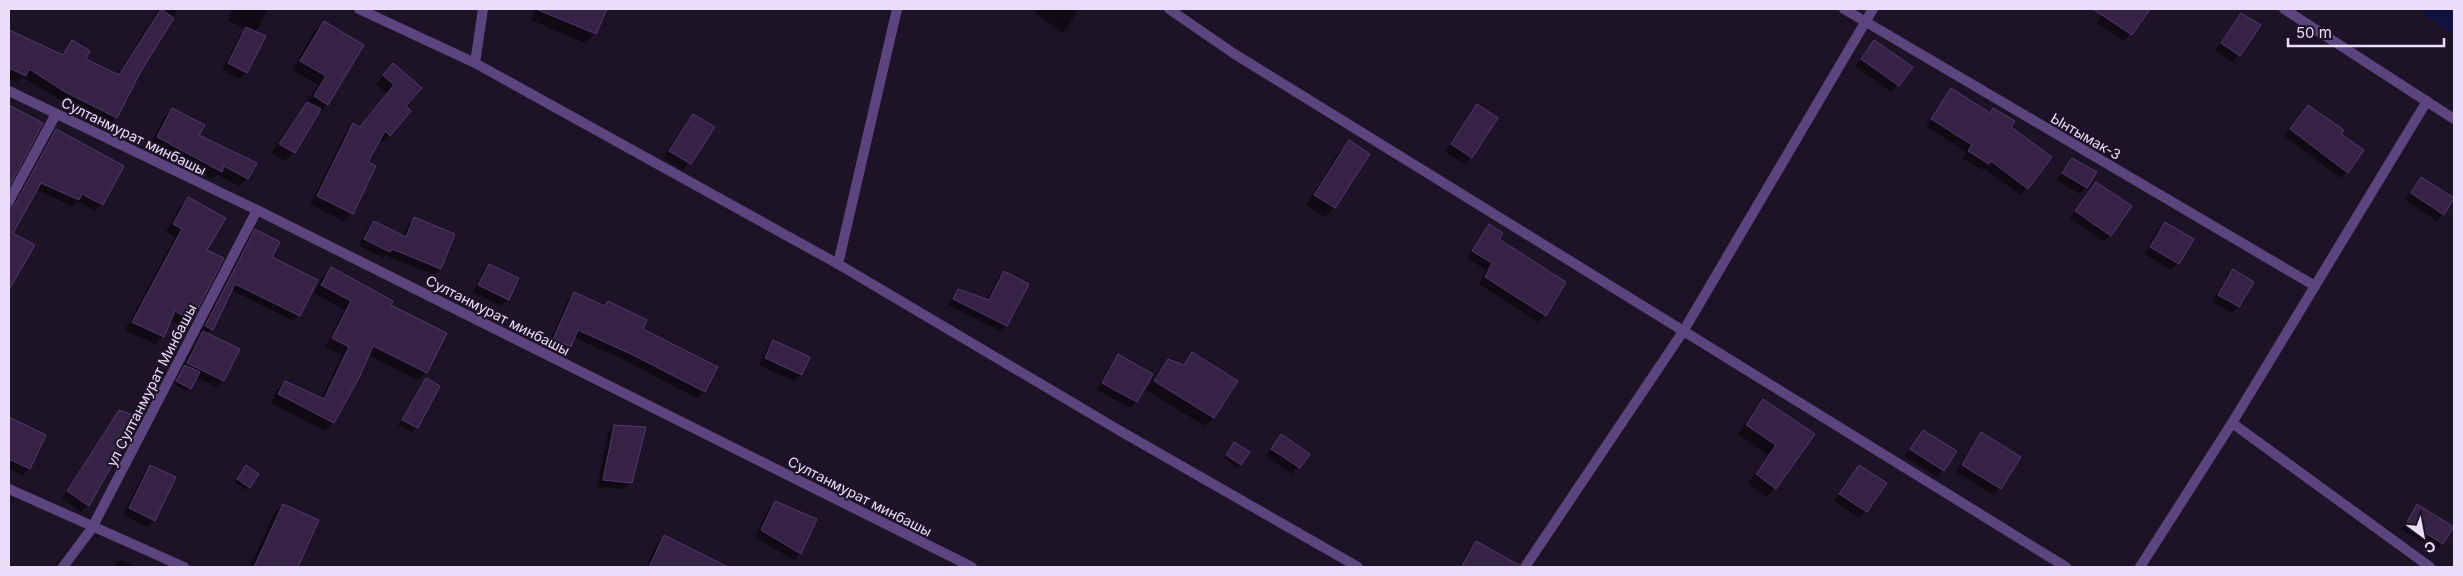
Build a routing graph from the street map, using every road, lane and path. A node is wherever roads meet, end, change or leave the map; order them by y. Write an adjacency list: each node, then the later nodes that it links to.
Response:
1 (359, 9): 9 (street)
2 (483, 9): 9 (street)
3 (897, 9): 16 (street)
4 (1169, 9): 18 (street)
5 (1844, 9): 8 (street, Ынтымак-3)
6 (1874, 9): 8 (street)
7 (2284, 9): 11 (street)
8 (1866, 22): 17 (street, Ынтымак-3); 18 (street)
9 (474, 63): 16 (street)
10 (9, 91): 12 (street, Султанмурат минбашы)
11 (2427, 101): 13 (street); 17 (street)
12 (56, 114): 14 (street); 15 (street, Султанмурат минбашы)
13 (2454, 119)
14 (9, 201)
15 (257, 210): 21 (street, ул Султанмурат Минбашы); 24 (street, Султанмурат минбашы)
16 (838, 264): 25 (street)
17 (2315, 286): 19 (street)
18 (1684, 330): 26 (street); 27 (street)
19 (2232, 423): 28 (street); 29 (street)
20 (9, 489): 21 (street)
21 (92, 528): 22 (street, ул Султанмурат Минбашы); 23 (street)
22 (63, 567)
23 (184, 567)
24 (972, 567)
25 (1358, 567)
26 (1525, 567)
27 (2066, 567)
28 (2140, 567)
29 (2430, 567)

